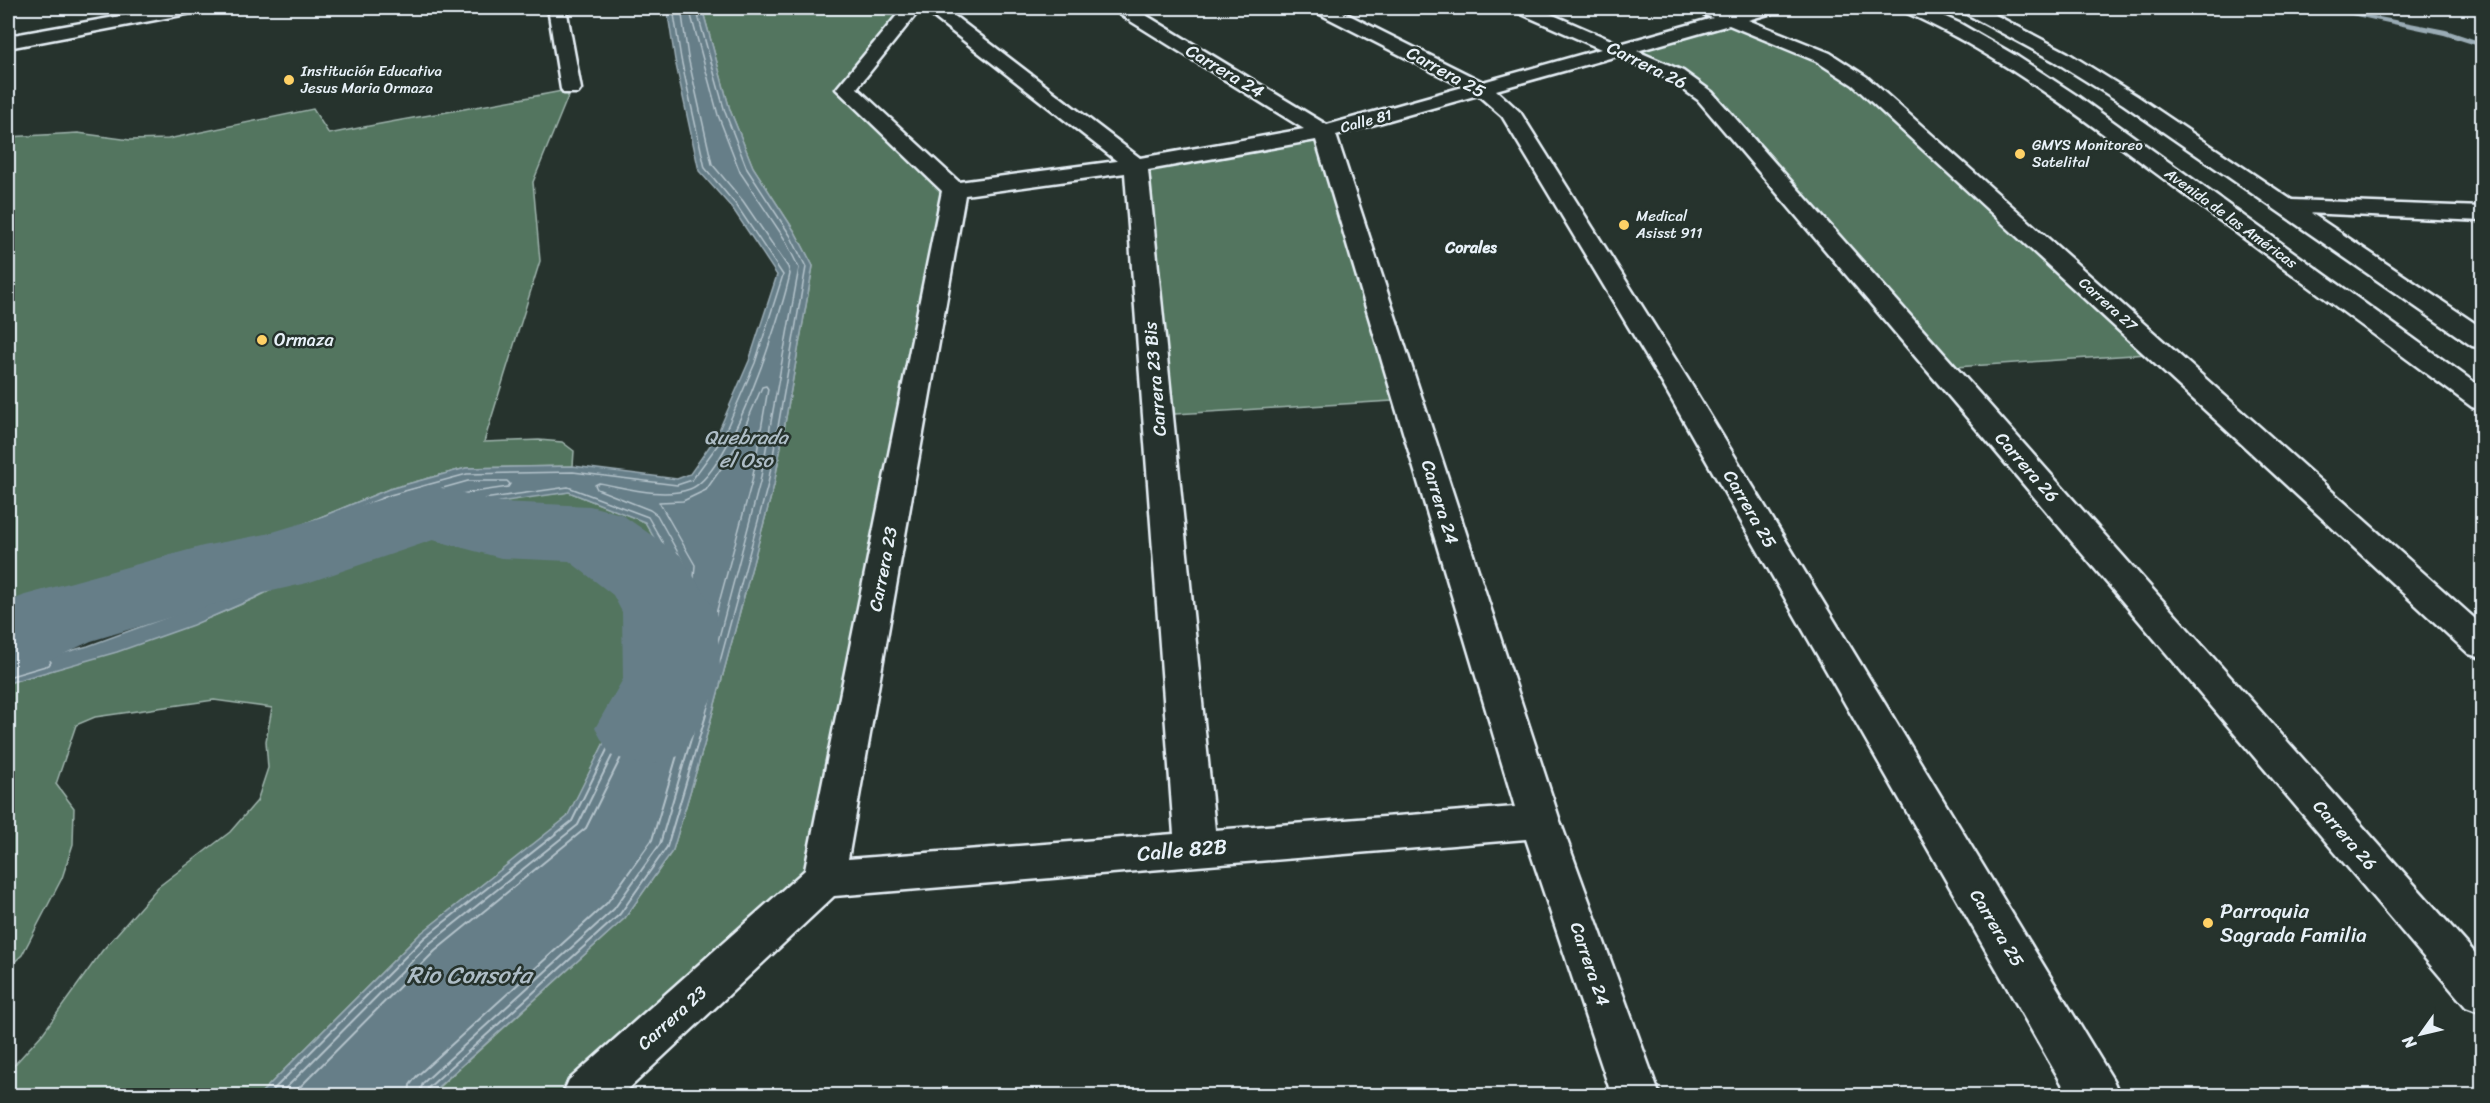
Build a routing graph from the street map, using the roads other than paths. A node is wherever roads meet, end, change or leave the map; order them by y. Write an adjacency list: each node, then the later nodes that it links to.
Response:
1 (192, 8): 13 (street)
2 (558, 8): 15 (street)
3 (912, 8): 19 (street)
4 (933, 8): 18 (street)
5 (1122, 8): 17 (street, Carrera 24)
6 (1322, 8): 16 (street, Carrera 25)
7 (1523, 8): 14 (street, Carrera 26)
8 (1704, 8): 12 (street, Carrera 27)
9 (1769, 8): 12 (street, Calle 81)
10 (1911, 8): 23 (street, Avenida de las Américas)
11 (1969, 8): 20 (street)
12 (1731, 18): 14 (street, Calle 81); 24 (street, Carrera 27)
13 (8, 42)
14 (1618, 49): 16 (street, Calle 81); 28 (street, Carrera 26)
15 (571, 89)
16 (1482, 89): 17 (street, Calle 81); 31 (street, Carrera 25)
17 (1324, 132): 18 (street, Calle 81); 25 (street, Carrera 24)
18 (1136, 165): 19 (street, Calle 81); 26 (street, Carrera 23 Bis)
19 (954, 190): 27 (street, Carrera 23)
20 (2291, 207): 21 (street); 22 (street)
21 (2482, 214)
22 (2482, 340)
23 (2482, 401)
24 (2482, 645)
25 (1540, 821): 26 (street, Calle 82B); 30 (street, Carrera 24)
26 (1196, 849): 27 (street, Calle 82B)
27 (824, 879): 29 (street, Carrera 23)
28 (2482, 993)
29 (586, 1095)
30 (1636, 1095)
31 (2096, 1095)

